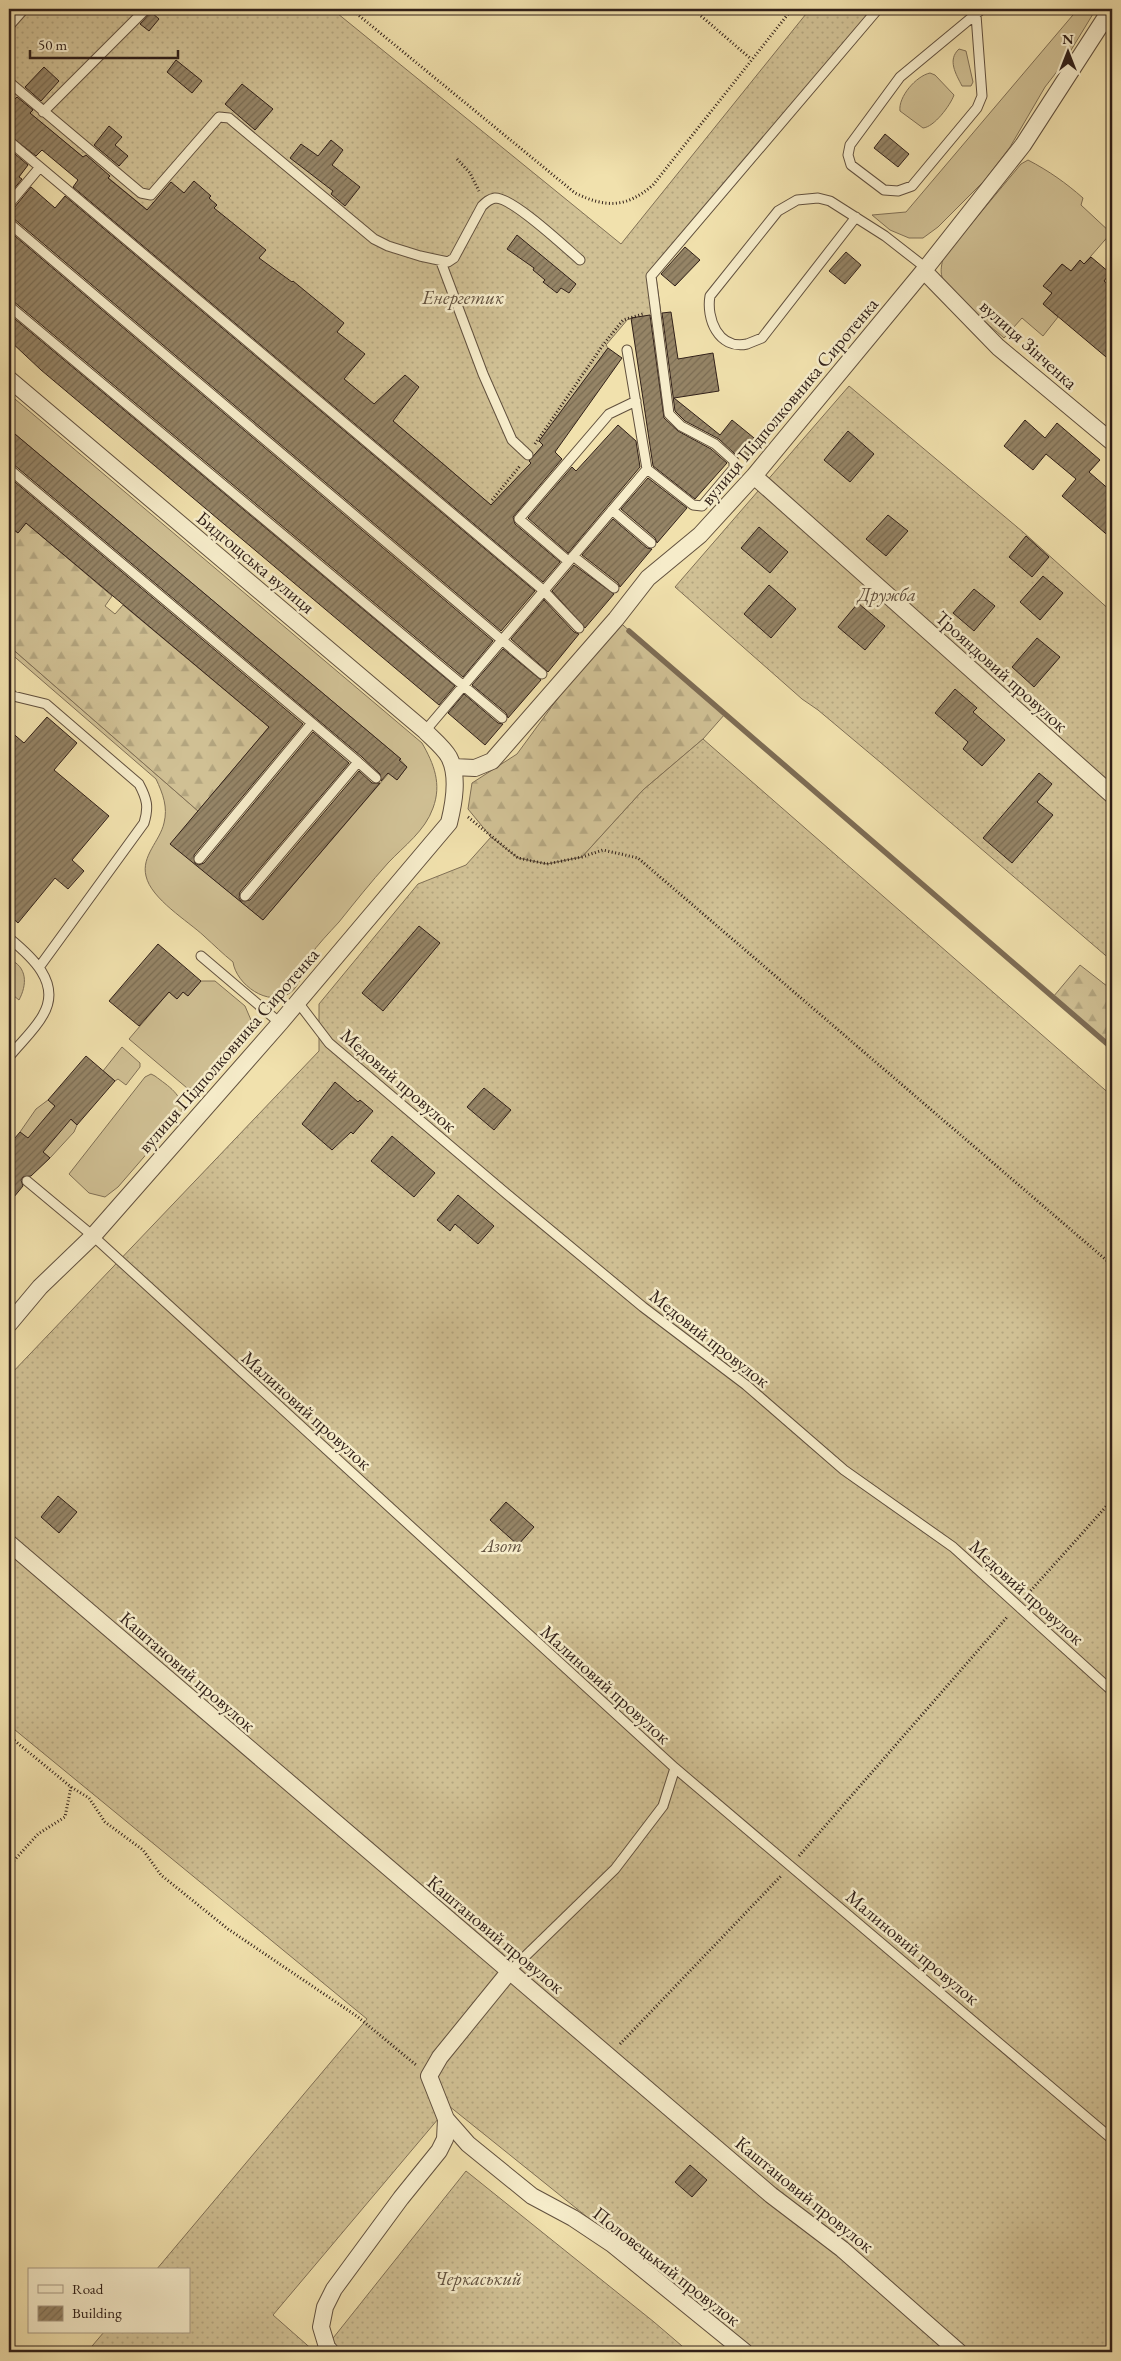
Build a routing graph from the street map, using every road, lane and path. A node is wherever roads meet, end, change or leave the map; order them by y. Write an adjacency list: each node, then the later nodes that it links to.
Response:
1 (24, 9): 9 (lane)
2 (146, 9): 12 (lane)
3 (351, 9): 10 (path)
4 (693, 9): 10 (path)
5 (792, 9): 10 (path)
6 (878, 9): 24 (lane)
7 (1111, 9): 22 (street, вулиця Підполковника Сиротенка)
8 (979, 12): 8 (lane)
9 (9, 26)
10 (751, 60)
11 (9, 82): 12 (lane)
12 (44, 112): 21 (lane)
13 (9, 141): 15 (lane)
14 (457, 159): 17 (path)
15 (40, 167): 16 (lane); 38 (lane)
16 (9, 204)
17 (482, 206): 20 (lane); 21 (lane)
18 (856, 217): 18 (lane); 22 (lane)
19 (9, 223): 40 (lane)
20 (580, 260)
21 (441, 262): 29 (lane)
22 (925, 270): 28 (street, вулиця Зінченка); 32 (street, вулиця Підполковника Сиротенка)
23 (9, 306): 42 (lane)
24 (654, 312): 29 (path); 30 (lane)
25 (627, 350): 27 (lane)
26 (9, 379): 46 (street, Бидгощська вулиця)
27 (636, 401): 30 (lane); 36 (lane)
28 (1112, 442)
29 (528, 455): 33 (path)
30 (647, 469): 34 (lane)
31 (9, 470): 45 (lane)
32 (754, 476): 48 (street, вулиця Підполковника Сиротенка); 50 (street, Трояндовий провулок)
33 (492, 500)
34 (612, 510): 35 (lane); 36 (lane)
35 (650, 543)
36 (570, 558): 37 (lane); 38 (lane)
37 (614, 588)
38 (543, 590): 39 (lane); 40 (lane)
39 (579, 628)
40 (501, 639): 41 (lane); 42 (lane)
41 (542, 674)
42 (464, 686): 44 (lane); 46 (lane)
43 (9, 692): 56 (lane)
44 (502, 718)
45 (312, 723): 47 (lane); 52 (lane)
46 (425, 731): 48 (street, Бидгощська вулиця)
47 (358, 762): 49 (lane); 53 (lane)
48 (453, 767): 51 (street, вулиця Підполковника Сиротенка)
49 (376, 778)
50 (1112, 795)
51 (454, 805): 57 (street, вулиця Підполковника Сиротенка); 62 (path)
52 (199, 859)
53 (245, 896)
54 (9, 938): 56 (lane)
55 (201, 956): 58 (lane)
56 (40, 966): 59 (lane)
57 (298, 1001): 58 (street, вулиця Підполковника Сиротенка); 66 (lane, Медовий провулок)
58 (280, 1023): 61 (street, вулиця Підполковника Сиротенка)
59 (9, 1056)
60 (27, 1181): 61 (lane, Малиновий провулок)
61 (93, 1236): 63 (street, вулиця Підполковника Сиротенка); 69 (lane, Малиновий провулок)
62 (1112, 1265)
63 (9, 1324)
64 (1112, 1500): 66 (path)
65 (9, 1543): 73 (street, Каштановий провулок)
66 (1017, 1605): 67 (lane, Медовий провулок); 71 (path)
67 (1112, 1691)
68 (9, 1736): 70 (path)
69 (675, 1768): 71 (lane, Малиновий провулок); 73 (lane)
70 (71, 1788): 72 (path); 75 (path)
71 (791, 1865): 74 (path); 77 (lane, Малиновий провулок)
72 (9, 1866)
73 (509, 1972): 74 (street, Каштановий провулок); 75 (street)
74 (610, 2055): 80 (street, Каштановий провулок)
75 (429, 2076): 76 (street, Половецький провулок)
76 (446, 2120): 78 (street); 79 (street, Половецький провулок)
77 (1112, 2138)
78 (331, 2352)
79 (744, 2352)
80 (959, 2352)

